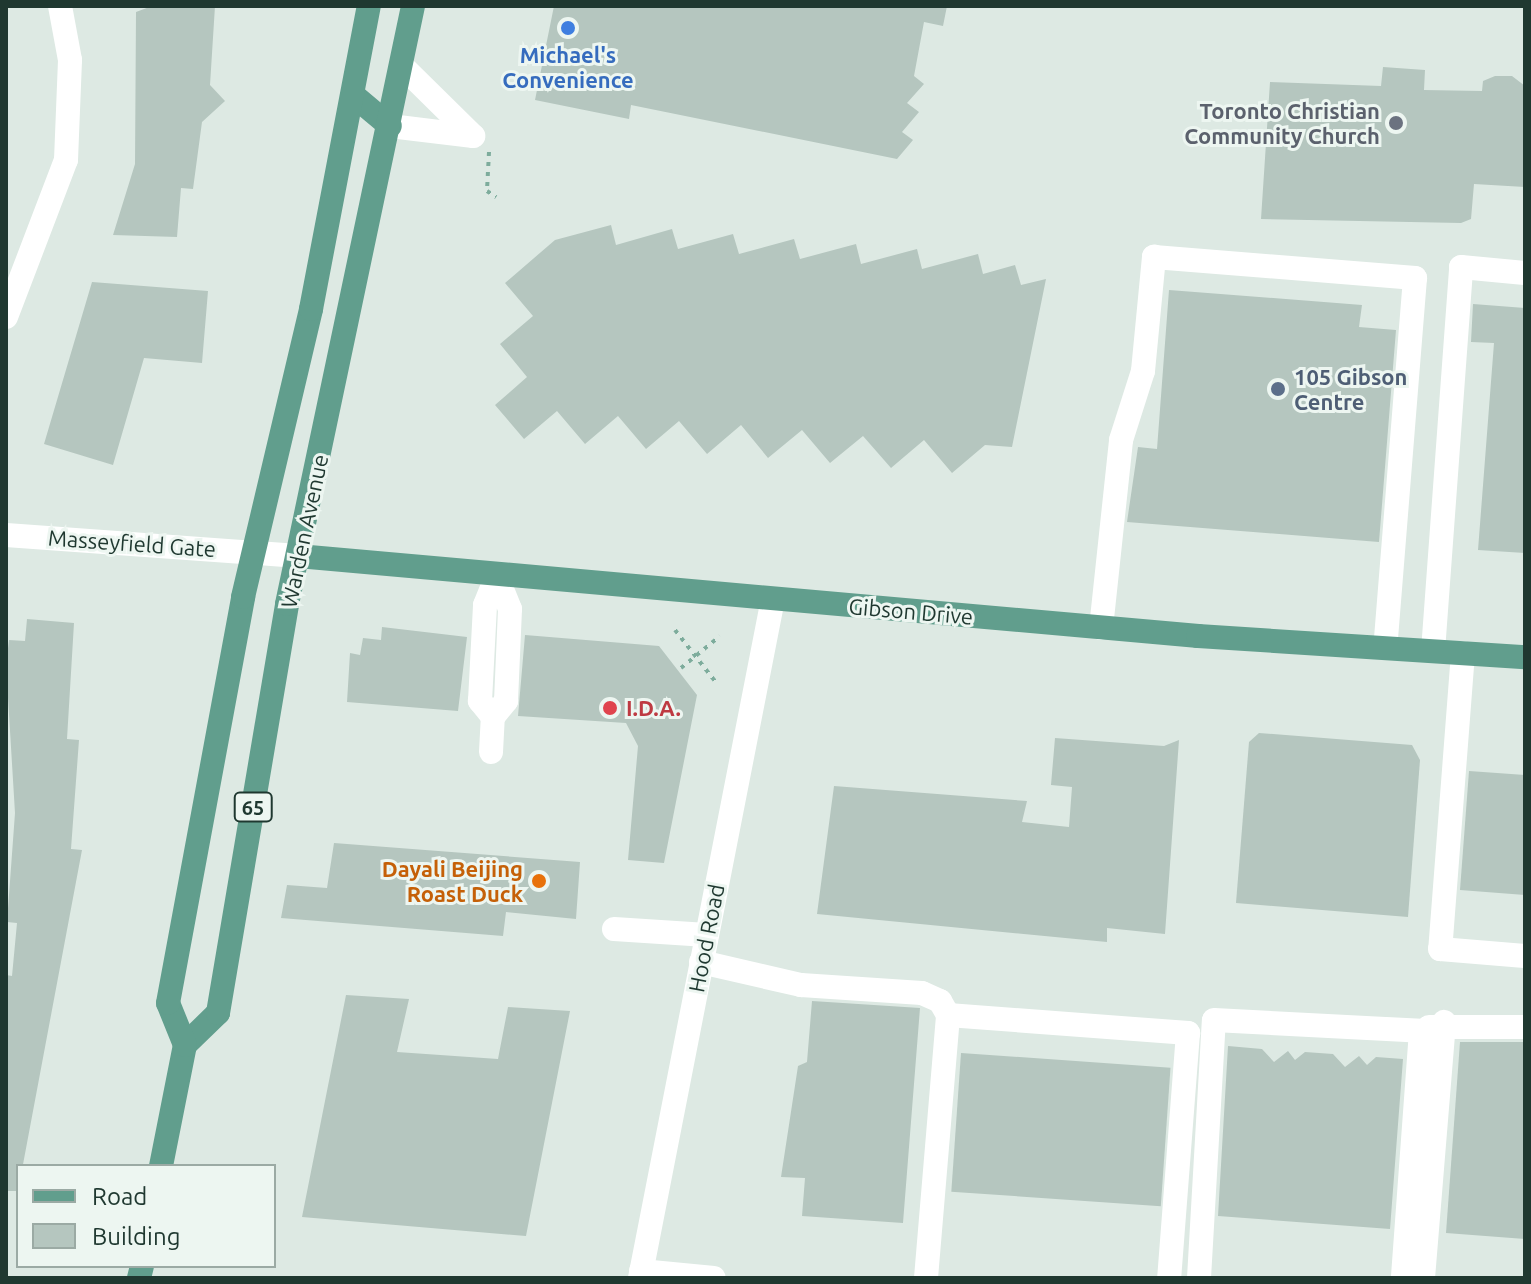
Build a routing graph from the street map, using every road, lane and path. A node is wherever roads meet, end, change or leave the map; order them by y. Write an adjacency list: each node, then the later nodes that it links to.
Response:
1 (60, 6): 10 (street)
2 (369, 6): 5 (main road, Warden Avenue / 65)
3 (413, 6): 4 (main road, Warden Avenue / 65)
4 (401, 65): 6 (main road, Warden Avenue / 65); 6 (street)
5 (353, 95): 6 (main road); 12 (main road, Warden Avenue / 65)
6 (390, 126): 13 (main road, Warden Avenue / 65)
7 (490, 138): 8 (path)
8 (496, 197)
9 (1525, 273): 20 (street)
10 (6, 317)
11 (6, 535): 12 (street, Masseyfield Gate)
12 (258, 550): 13 (street, Masseyfield Gate); 35 (main road, Warden Avenue / 65)
13 (298, 556): 14 (main road, Gibson Drive); 35 (main road, Warden Avenue / 65)
14 (497, 576): 15 (main road, Gibson Drive); 26 (street)
15 (773, 599): 16 (main road, Gibson Drive); 28 (street, Hood Road)
16 (1101, 628): 19 (main road, Gibson Drive); 19 (street)
17 (675, 630): 22 (path)
18 (720, 636): 22 (path)
19 (1385, 648): 20 (main road, Gibson Drive)
20 (1433, 651): 21 (main road, Gibson Drive)
21 (1463, 653): 23 (main road, Gibson Drive); 29 (street)
22 (695, 656): 24 (path); 25 (path)
23 (1525, 657)
24 (681, 668)
25 (715, 681)
26 (491, 752)
27 (614, 929): 28 (street)
28 (707, 935): 30 (street, Hood Road)
29 (1525, 956)
30 (701, 962): 31 (street); 37 (street, Hood Road)
31 (948, 1015): 39 (street); 40 (street)
32 (1444, 1022): 33 (street); 34 (street); 43 (street)
33 (1525, 1027)
34 (1421, 1031): 41 (street); 42 (street)
35 (185, 1045): 36 (main road)
36 (161, 1164)
37 (641, 1275): 38 (street)
38 (714, 1278)
39 (926, 1278)
40 (1169, 1278)
41 (1199, 1278)
42 (1403, 1278)
43 (1423, 1278)

